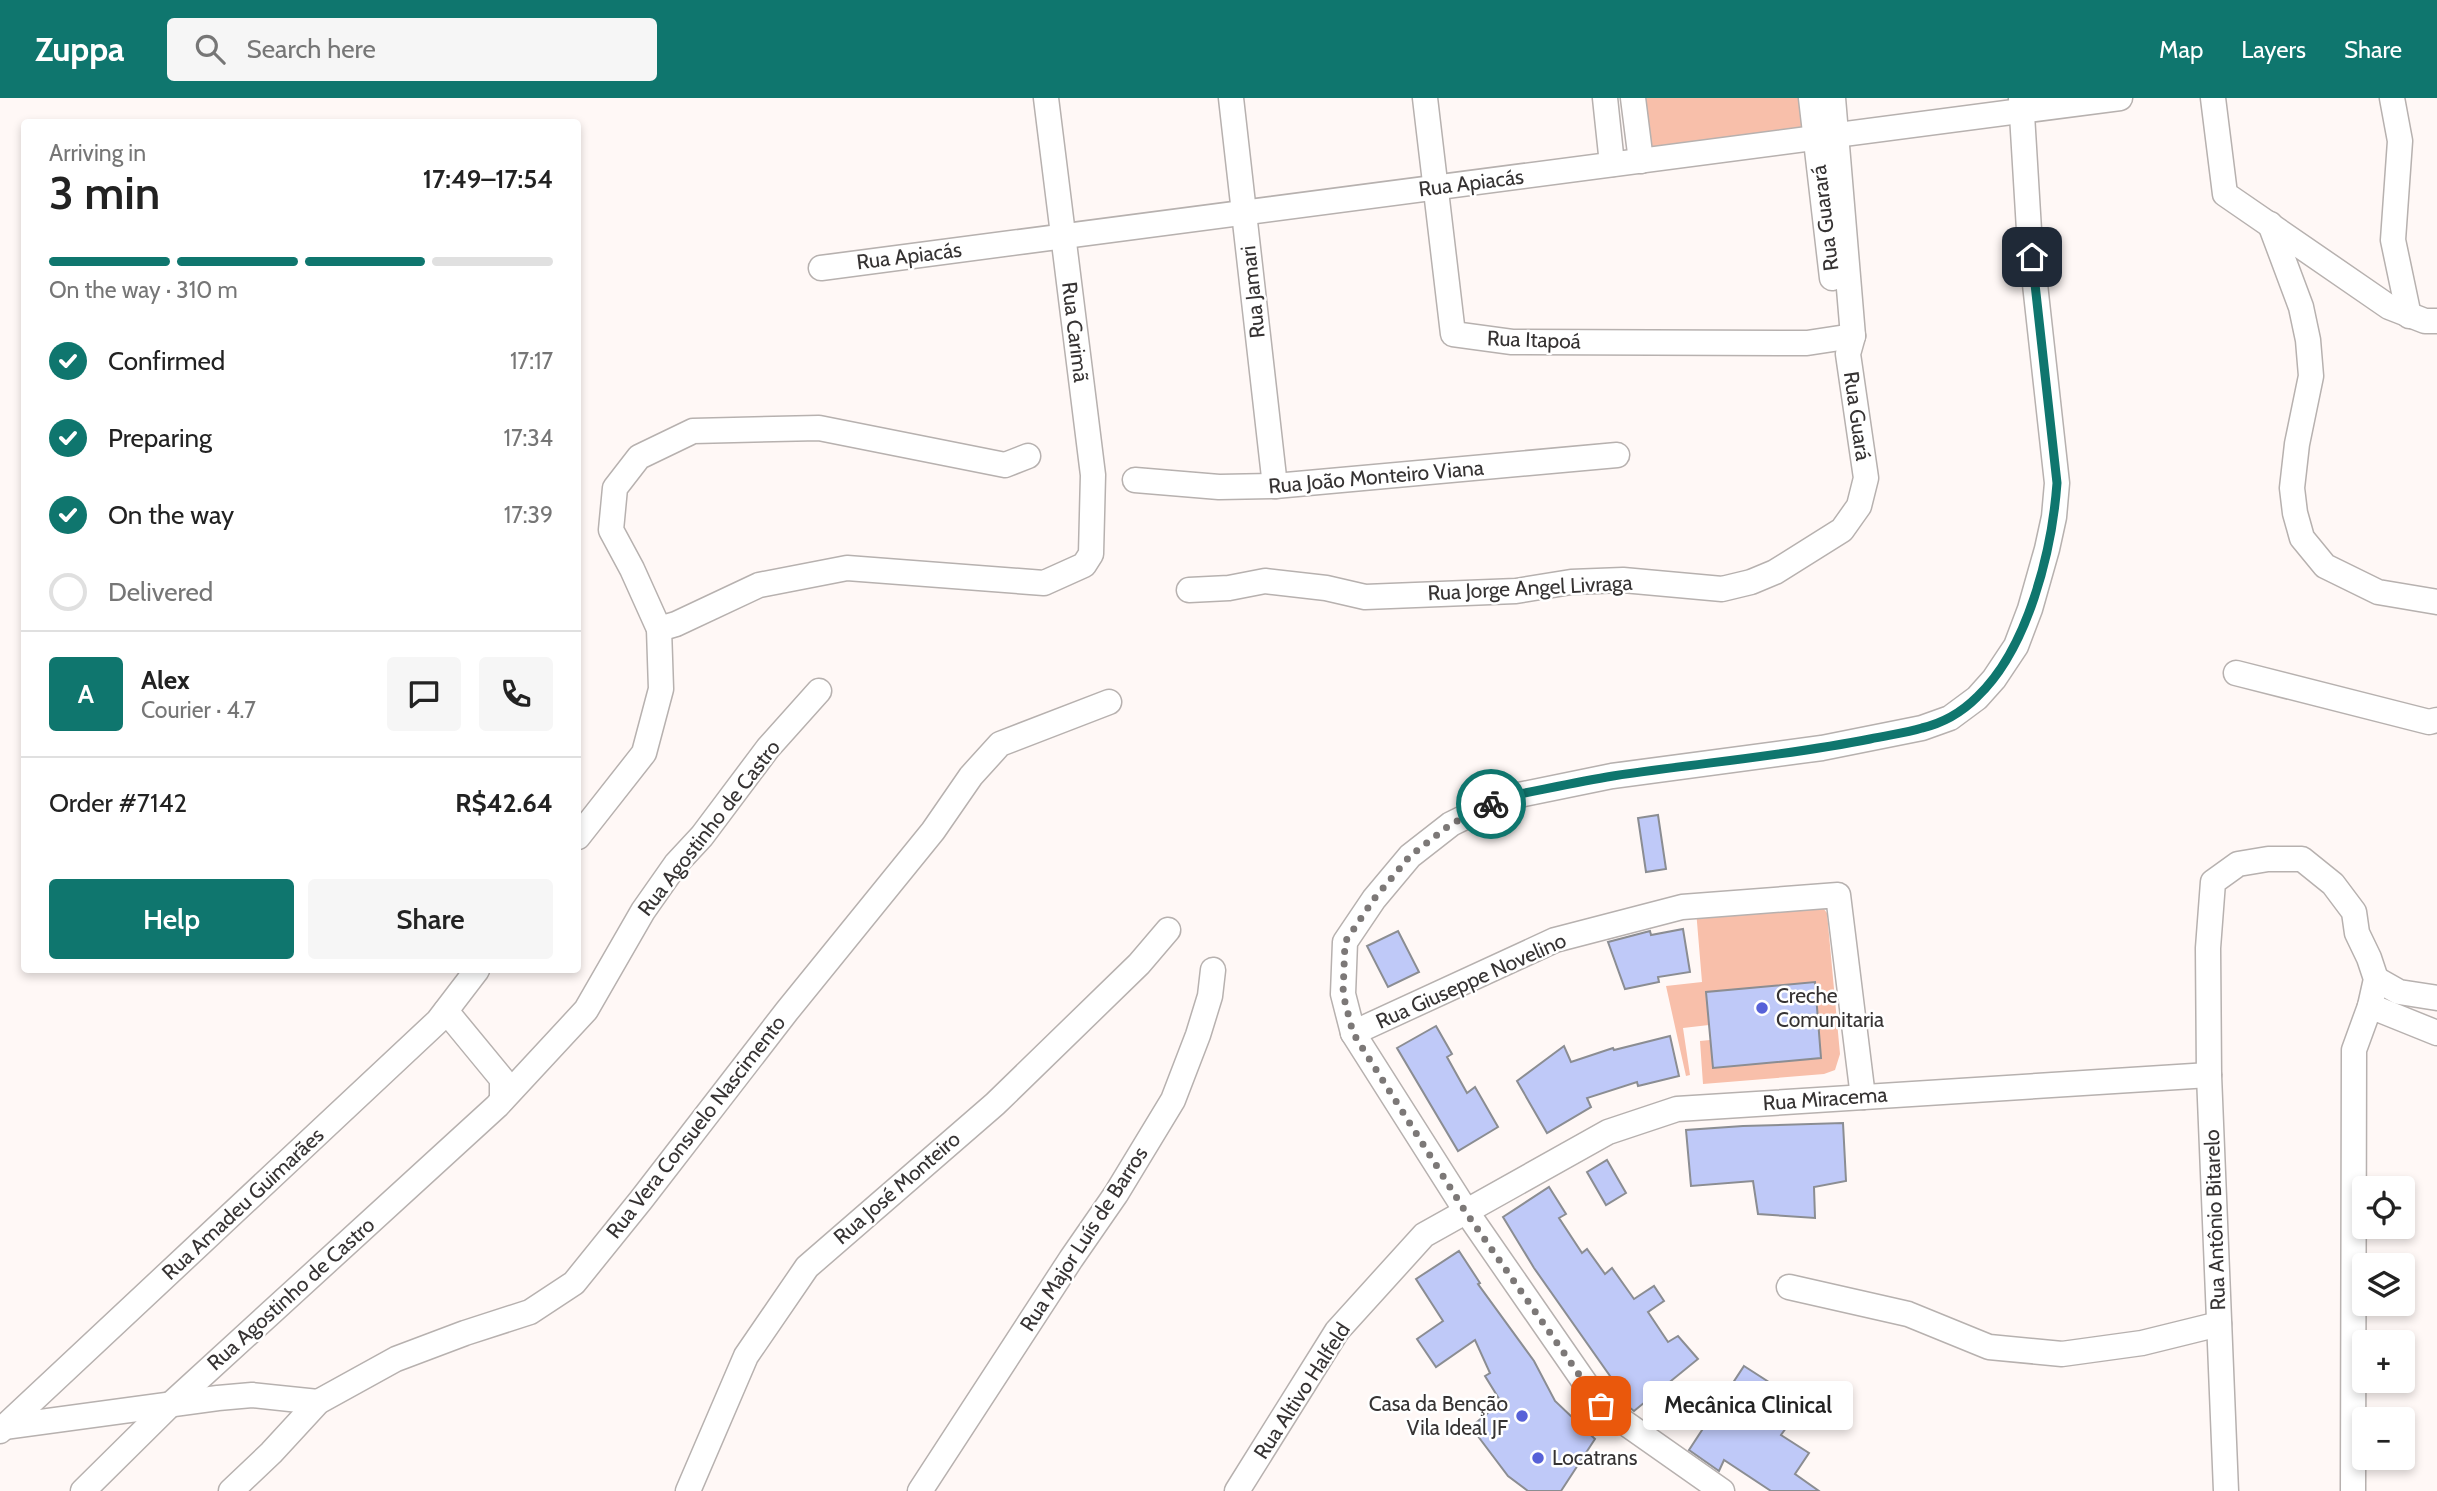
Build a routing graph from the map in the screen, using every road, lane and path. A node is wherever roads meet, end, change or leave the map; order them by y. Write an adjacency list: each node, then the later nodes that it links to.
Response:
1 (1046, 98): 18 (street, Rua Carimã)
2 (1231, 98): 16 (street, Rua Jamari)
3 (1425, 98): 15 (street, Rua Itapoá)
4 (1605, 98): 14 (street)
5 (1633, 98): 13 (street)
6 (1811, 98): 12 (street, Rua Guarará)
7 (1833, 98): 12 (street, Rua Guarará)
8 (2120, 98): 11 (street, Rua Apiacás)
9 (2213, 98): 17 (street)
10 (2392, 98): 20 (street)
11 (2022, 104): 12 (street, Rua Apiacás); 43 (street)
12 (1826, 136): 13 (street, Rua Apiacás); 22 (street, Rua Guarará)
13 (1640, 161): 14 (street, Rua Apiacás)
14 (1612, 164): 15 (street, Rua Apiacás)
15 (1436, 187): 16 (street, Rua Apiacás); 22 (street, Rua Itapoá)
16 (1244, 212): 18 (street, Rua Apiacás); 27 (street, Rua Jamari)
17 (2270, 225): 20 (street); 29 (street)
18 (1062, 236): 19 (street, Rua Apiacás); 30 (street, Rua Carimã)
19 (821, 268)
20 (2409, 316): 21 (street)
21 (2437, 321)
22 (1846, 343): 25 (street, Rua Guará)
23 (1617, 455): 27 (street, Rua João Monteiro Viana)
24 (1028, 456): 30 (street)
25 (1866, 478): 28 (street, Rua Jorge Angel Livraga)
26 (1135, 480): 27 (street, Rua João Monteiro Viana)
27 (1275, 486)
28 (1189, 590)
29 (2437, 602)
30 (659, 629): 35 (street)
31 (2236, 673): 34 (street)
32 (819, 691): 47 (street, Rua Agostinho de Castro)
33 (1109, 702): 51 (street, Rua Vera Consuelo Nascimento)
34 (2437, 720)
35 (581, 833)
36 (1168, 930): 56 (street, Rua José Monteiro)
37 (1213, 970): 57 (street, Rua Major Luís de Barros)
38 (475, 973): 42 (street, Rua Amadeu Guimarães)
39 (2376, 979): 40 (street); 41 (street); 45 (street, Rua Antônio Bitarelo)
40 (2437, 998)
41 (2370, 1006): 44 (street); 61 (street)
42 (446, 1011): 47 (street); 53 (street, Rua Amadeu Guimarães)
43 (1353, 1033): 46 (street, Rua Giuseppe Novelino); 48 (street)
44 (2437, 1033)
45 (2209, 1075): 46 (street, Rua Miracema); 50 (street, Rua Antônio Bitarelo)
46 (1863, 1097): 48 (street, Rua Miracema)
47 (502, 1100): 52 (street, Rua Agostinho de Castro)
48 (1465, 1211): 58 (street, Rua Altivo Halfeld); 59 (street)
49 (1789, 1287): 50 (street)
50 (2219, 1324): 60 (street, Rua Antônio Bitarelo)
51 (318, 1402): 52 (street); 55 (street, Rua Vera Consuelo Nascimento)
52 (171, 1404): 53 (street); 54 (street, Rua Agostinho de Castro)
53 (2, 1429)
54 (83, 1491)
55 (231, 1491)
56 (688, 1491)
57 (920, 1491)
58 (1237, 1491)
59 (1722, 1491)
60 (2226, 1491)
61 (2353, 1491)

